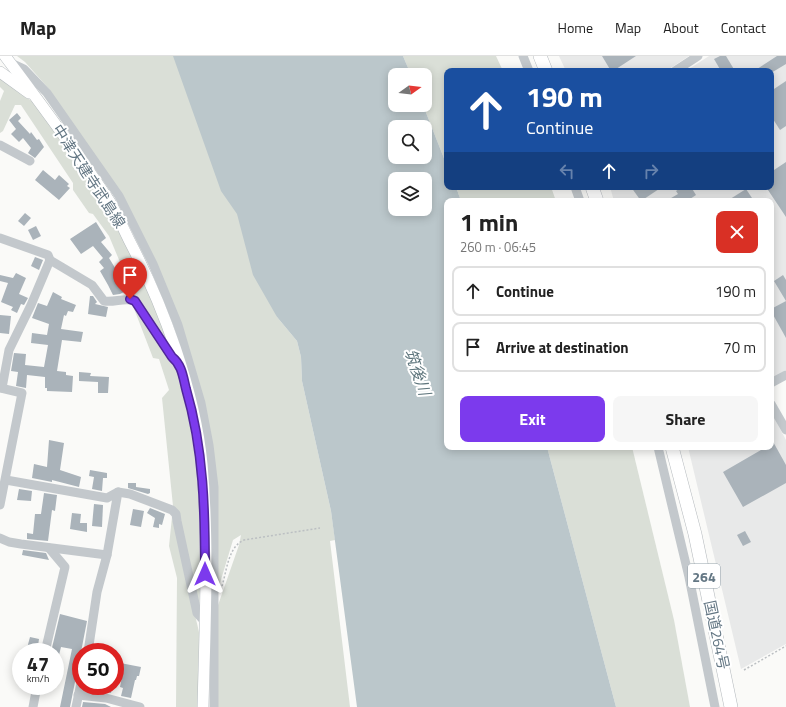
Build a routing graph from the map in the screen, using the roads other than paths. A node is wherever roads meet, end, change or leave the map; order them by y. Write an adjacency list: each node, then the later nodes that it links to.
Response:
1 (522, 56): 5 (street)
2 (540, 56): 6 (highway)
3 (698, 56): 7 (street)
4 (8, 60): 9 (main road, 中津天建寺武島線); 37 (street)
5 (528, 68)
6 (545, 68)
7 (680, 68)
8 (0, 72): 9 (main road)
9 (39, 100): 14 (main road, 中津天建寺武島線)
10 (0, 145): 11 (street)
11 (30, 161)
12 (0, 238): 13 (street)
13 (50, 260): 14 (street); 17 (street)
14 (179, 363): 28 (main road, 中津天建寺武島線)
15 (786, 375): 16 (street)
16 (774, 381)
17 (1, 388): 22 (street)
18 (774, 409): 19 (street)
19 (786, 430)
20 (659, 450): 38 (street)
21 (673, 450): 39 (highway, 国道264号 / 264)
22 (6, 480): 23 (street); 24 (street)
23 (118, 492): 27 (street); 28 (street)
24 (0, 505)
25 (0, 538): 26 (street)
26 (49, 548): 27 (street); 29 (street)
27 (107, 555): 30 (street)
28 (205, 622): 36 (main road, 中津天建寺武島線)
29 (47, 643)
30 (89, 643)
31 (36, 695): 33 (street)
32 (78, 695): 34 (street); 35 (street)
33 (33, 707)
34 (76, 707)
35 (140, 707)
36 (203, 707)
37 (214, 707)
38 (715, 707)
39 (732, 707)

